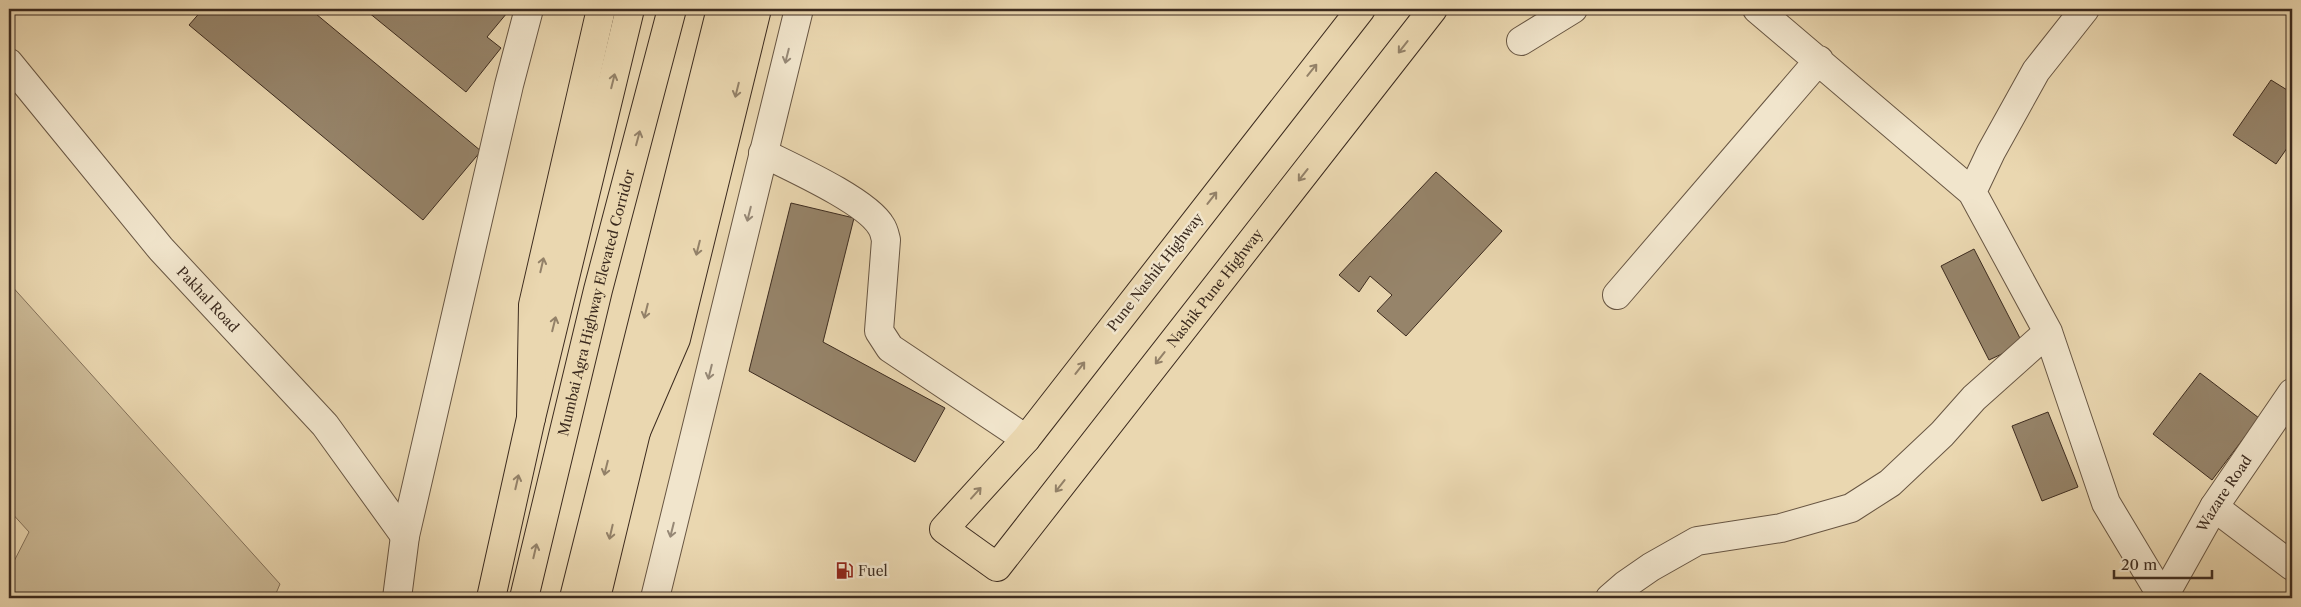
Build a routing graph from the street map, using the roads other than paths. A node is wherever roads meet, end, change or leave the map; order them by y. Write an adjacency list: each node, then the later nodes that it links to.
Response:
1 (529, 9): 27 (street)
2 (601, 9): 22 (main road, one-way to 2)
3 (630, 9): 22 (main road, one-way to 3)
4 (672, 9): 31 (main road, Mumbai Agra Highway Elevated Corridor, one-way to 4)
5 (721, 9): 32 (main road, one-way to 32)
6 (738, 9): 24 (main road)
7 (757, 9): 24 (main road, one-way to 24)
8 (799, 9): 17 (street, one-way to 17)
9 (1361, 9): 23 (main road, Pune Nashik Highway, one-way to 9)
10 (1433, 9): 26 (main road, Nashik Pune Highway, one-way to 26)
11 (1573, 9): 14 (street)
12 (1757, 9): 15 (street)
13 (2085, 9): 18 (street)
14 (1520, 41)
15 (1819, 60): 18 (street); 19 (street)
16 (9, 63): 27 (street, Pakhal Road)
17 (763, 153): 23 (street); 34 (street, one-way to 34)
18 (1972, 192): 20 (street)
19 (1617, 295)
20 (2048, 332): 35 (street); 36 (street)
21 (2292, 393): 25 (street, Wazare Road)
22 (531, 418): 30 (main road, one-way to 22)
23 (1026, 439): 26 (main road, Pune Nashik Highway, one-way to 23)
24 (632, 441): 33 (main road, one-way to 33)
25 (2214, 507): 28 (street); 36 (street, Wazare Road)
26 (944, 529)
27 (405, 536): 29 (street)
28 (2292, 566)
29 (397, 598)
30 (491, 598)
31 (524, 598)
32 (574, 598)
33 (596, 598)
34 (655, 598)
35 (1610, 598)
36 (2163, 598)

